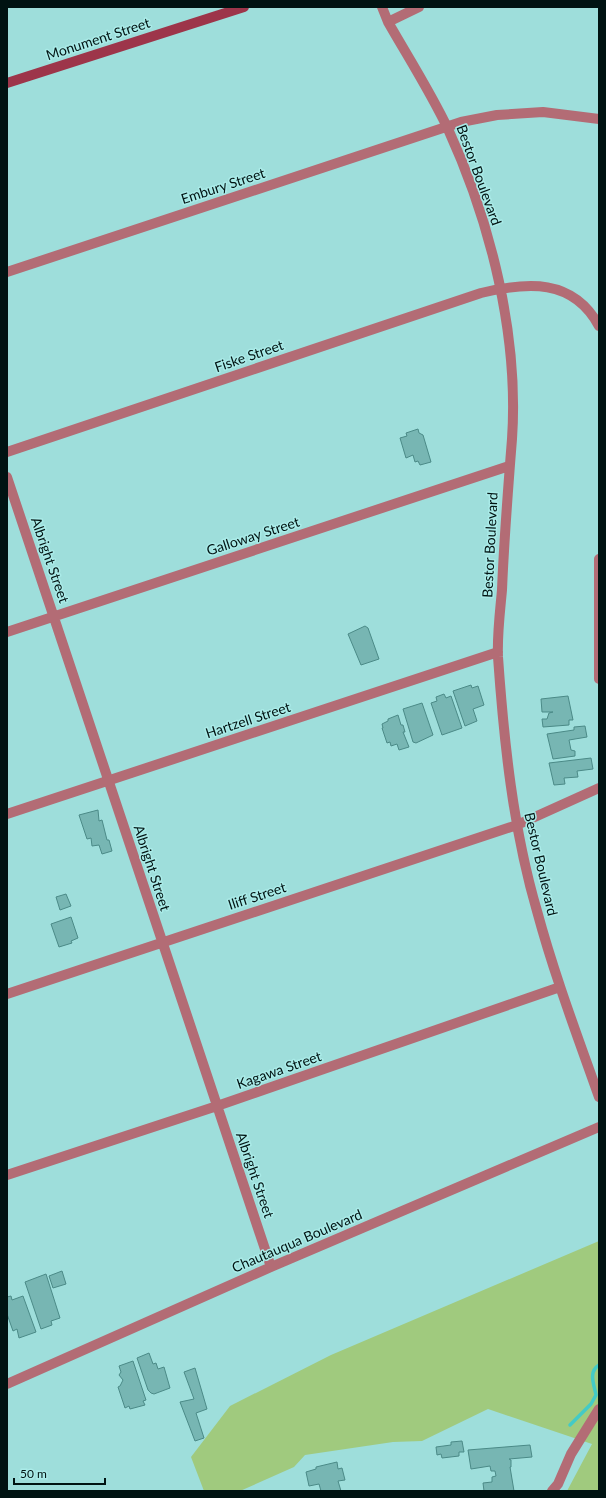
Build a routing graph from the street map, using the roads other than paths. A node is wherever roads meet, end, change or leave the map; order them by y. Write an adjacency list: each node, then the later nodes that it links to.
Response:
1 (244, 7): 5 (street, Monument Street)
2 (382, 7): 4 (street, Bestor Boulevard)
3 (419, 7): 4 (street)
4 (388, 22): 7 (street, Bestor Boulevard)
5 (7, 84)
6 (599, 119): 7 (street, Embury Street)
7 (447, 127): 8 (street, Embury Street); 9 (street, Bestor Boulevard)
8 (7, 272)
9 (500, 288): 10 (street, Fiske Street); 11 (street, Fiske Street); 12 (street, Bestor Boulevard)
10 (599, 326)
11 (7, 452)
12 (509, 466): 15 (street, Galloway Street); 17 (street, Bestor Boulevard)
13 (7, 477): 15 (street, Albright Street)
14 (599, 559): 18 (street)
15 (54, 616): 16 (street, Galloway Street); 19 (street, Albright Street)
16 (7, 632)
17 (498, 652): 19 (street, Hartzell Street); 22 (street, Bestor Boulevard)
18 (599, 679)
19 (108, 780): 21 (street, Hartzell Street); 23 (street, Albright Street)
20 (599, 788): 22 (street, Iliff Street)
21 (7, 814)
22 (517, 825): 23 (street, Iliff Street); 24 (street, Bestor Boulevard)
23 (162, 942): 25 (street, Iliff Street); 27 (street, Albright Street)
24 (560, 987): 26 (street, Bestor Boulevard); 27 (street, Kagawa Street)
25 (7, 994)
26 (599, 1097)
27 (217, 1106): 29 (street, Kagawa Street); 30 (street, Albright Street)
28 (599, 1127): 30 (street, Chautauqua Boulevard)
29 (7, 1175)
30 (272, 1267): 31 (street, Chautauqua Boulevard)
31 (7, 1384)
32 (599, 1409): 33 (street)
33 (552, 1491)

